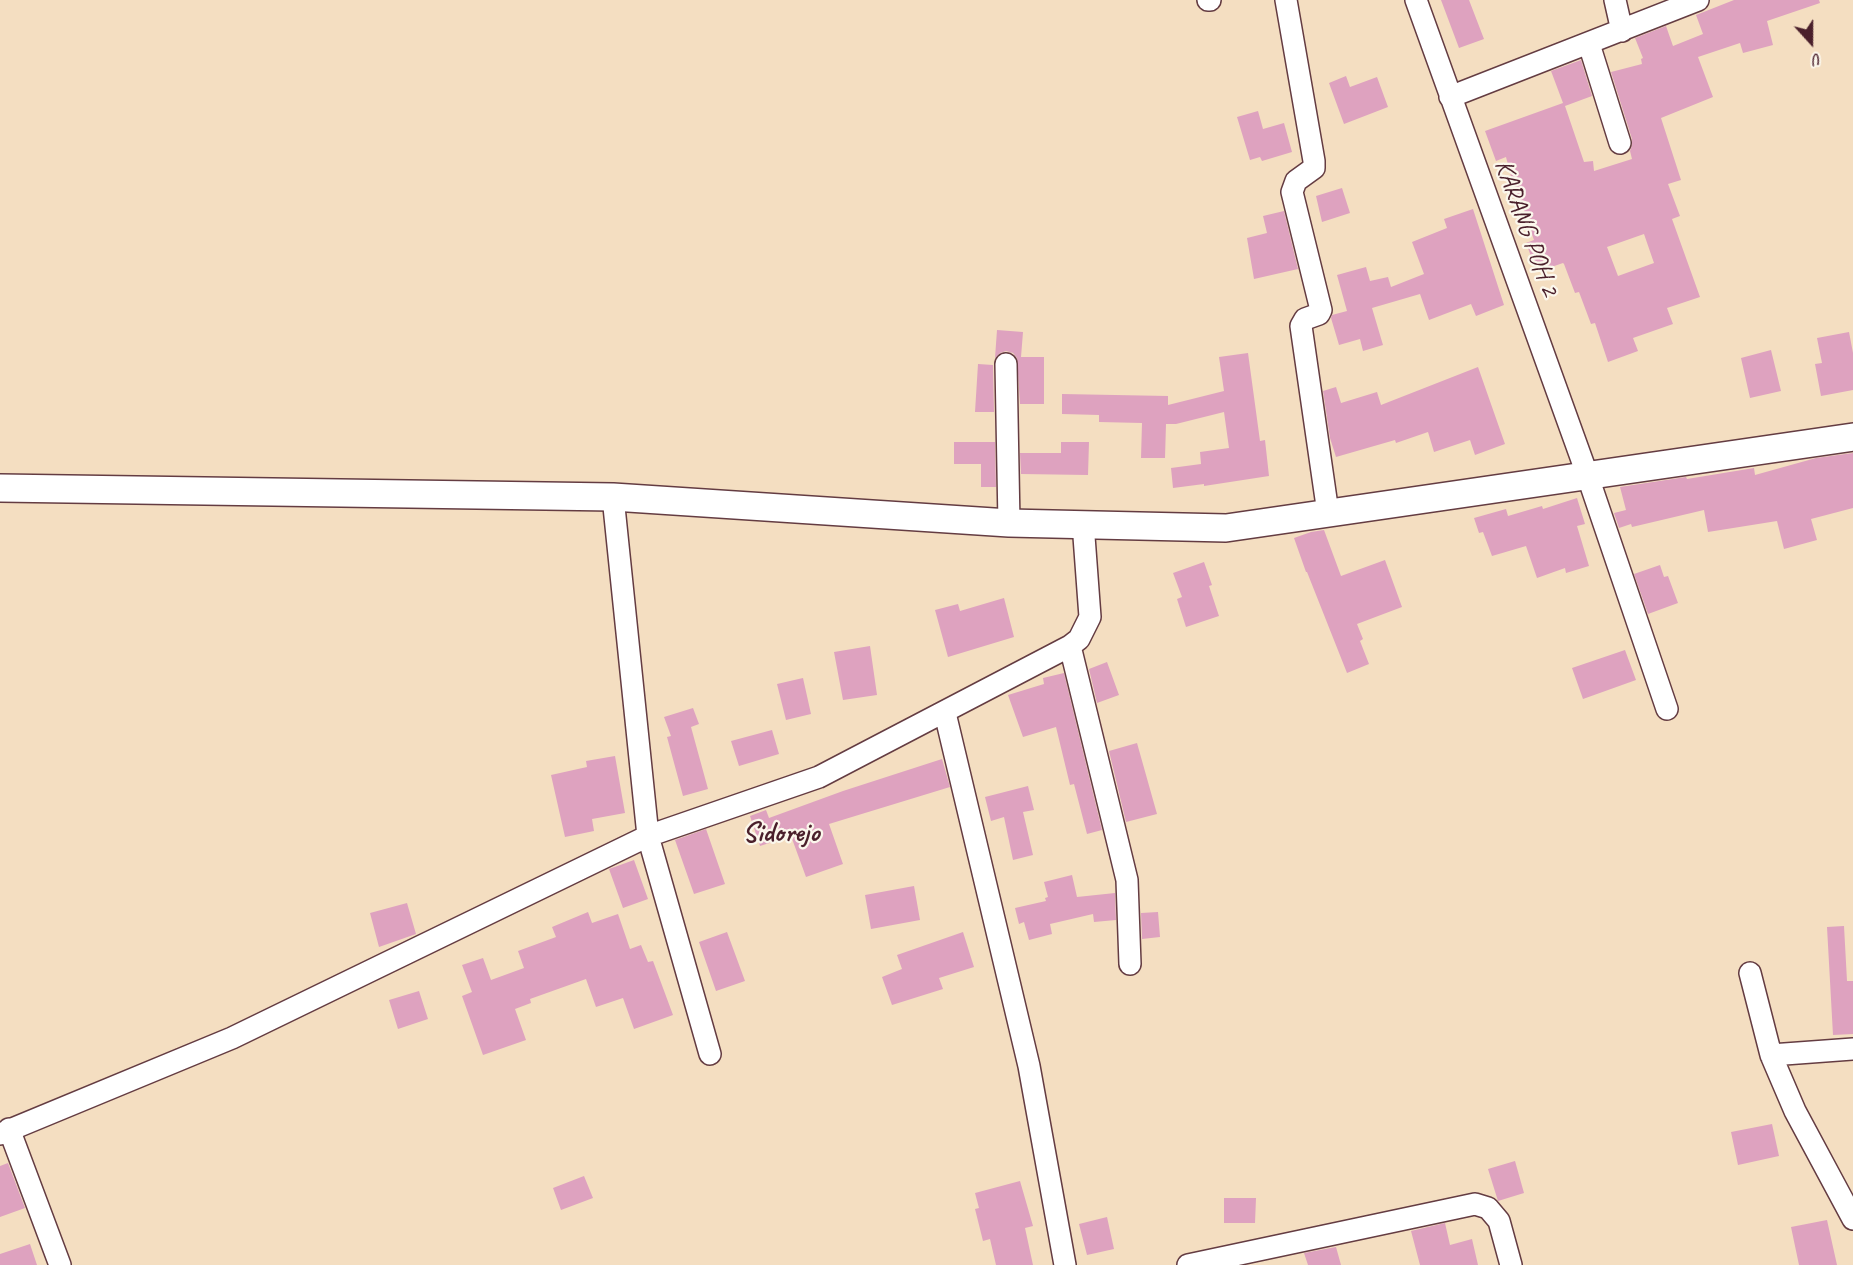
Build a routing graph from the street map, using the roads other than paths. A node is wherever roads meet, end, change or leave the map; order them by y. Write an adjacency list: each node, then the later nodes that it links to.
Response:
1 (1286, 0): 14 (street)
2 (1416, 0): 7 (street, KARANG POH 2)
3 (1615, 0): 5 (street)
4 (1698, 0): 5 (street)
5 (1622, 32): 6 (street)
6 (1589, 44): 7 (street); 8 (street)
7 (1450, 97): 11 (street, KARANG POH 2)
8 (1620, 143)
9 (1006, 364): 15 (street)
10 (1853, 437): 11 (main road)
11 (1587, 474): 14 (main road); 18 (street, KARANG POH 2)
12 (0, 488): 13 (main road)
13 (613, 497): 15 (main road); 20 (street)
14 (1328, 513): 16 (main road)
15 (1009, 523): 16 (main road)
16 (1083, 523): 17 (street)
17 (1070, 646): 19 (street); 21 (street)
18 (1667, 709)
19 (945, 713): 20 (street); 29 (street)
20 (648, 836): 24 (street); 26 (street)
21 (1130, 964)
22 (1750, 973): 25 (street)
23 (1853, 1049): 25 (street)
24 (710, 1054)
25 (1771, 1055): 27 (street)
26 (5, 1132): 28 (street)
27 (1853, 1219)
28 (60, 1265)
29 (1065, 1265)
30 (1188, 1265): 31 (street)
31 (1511, 1265)

